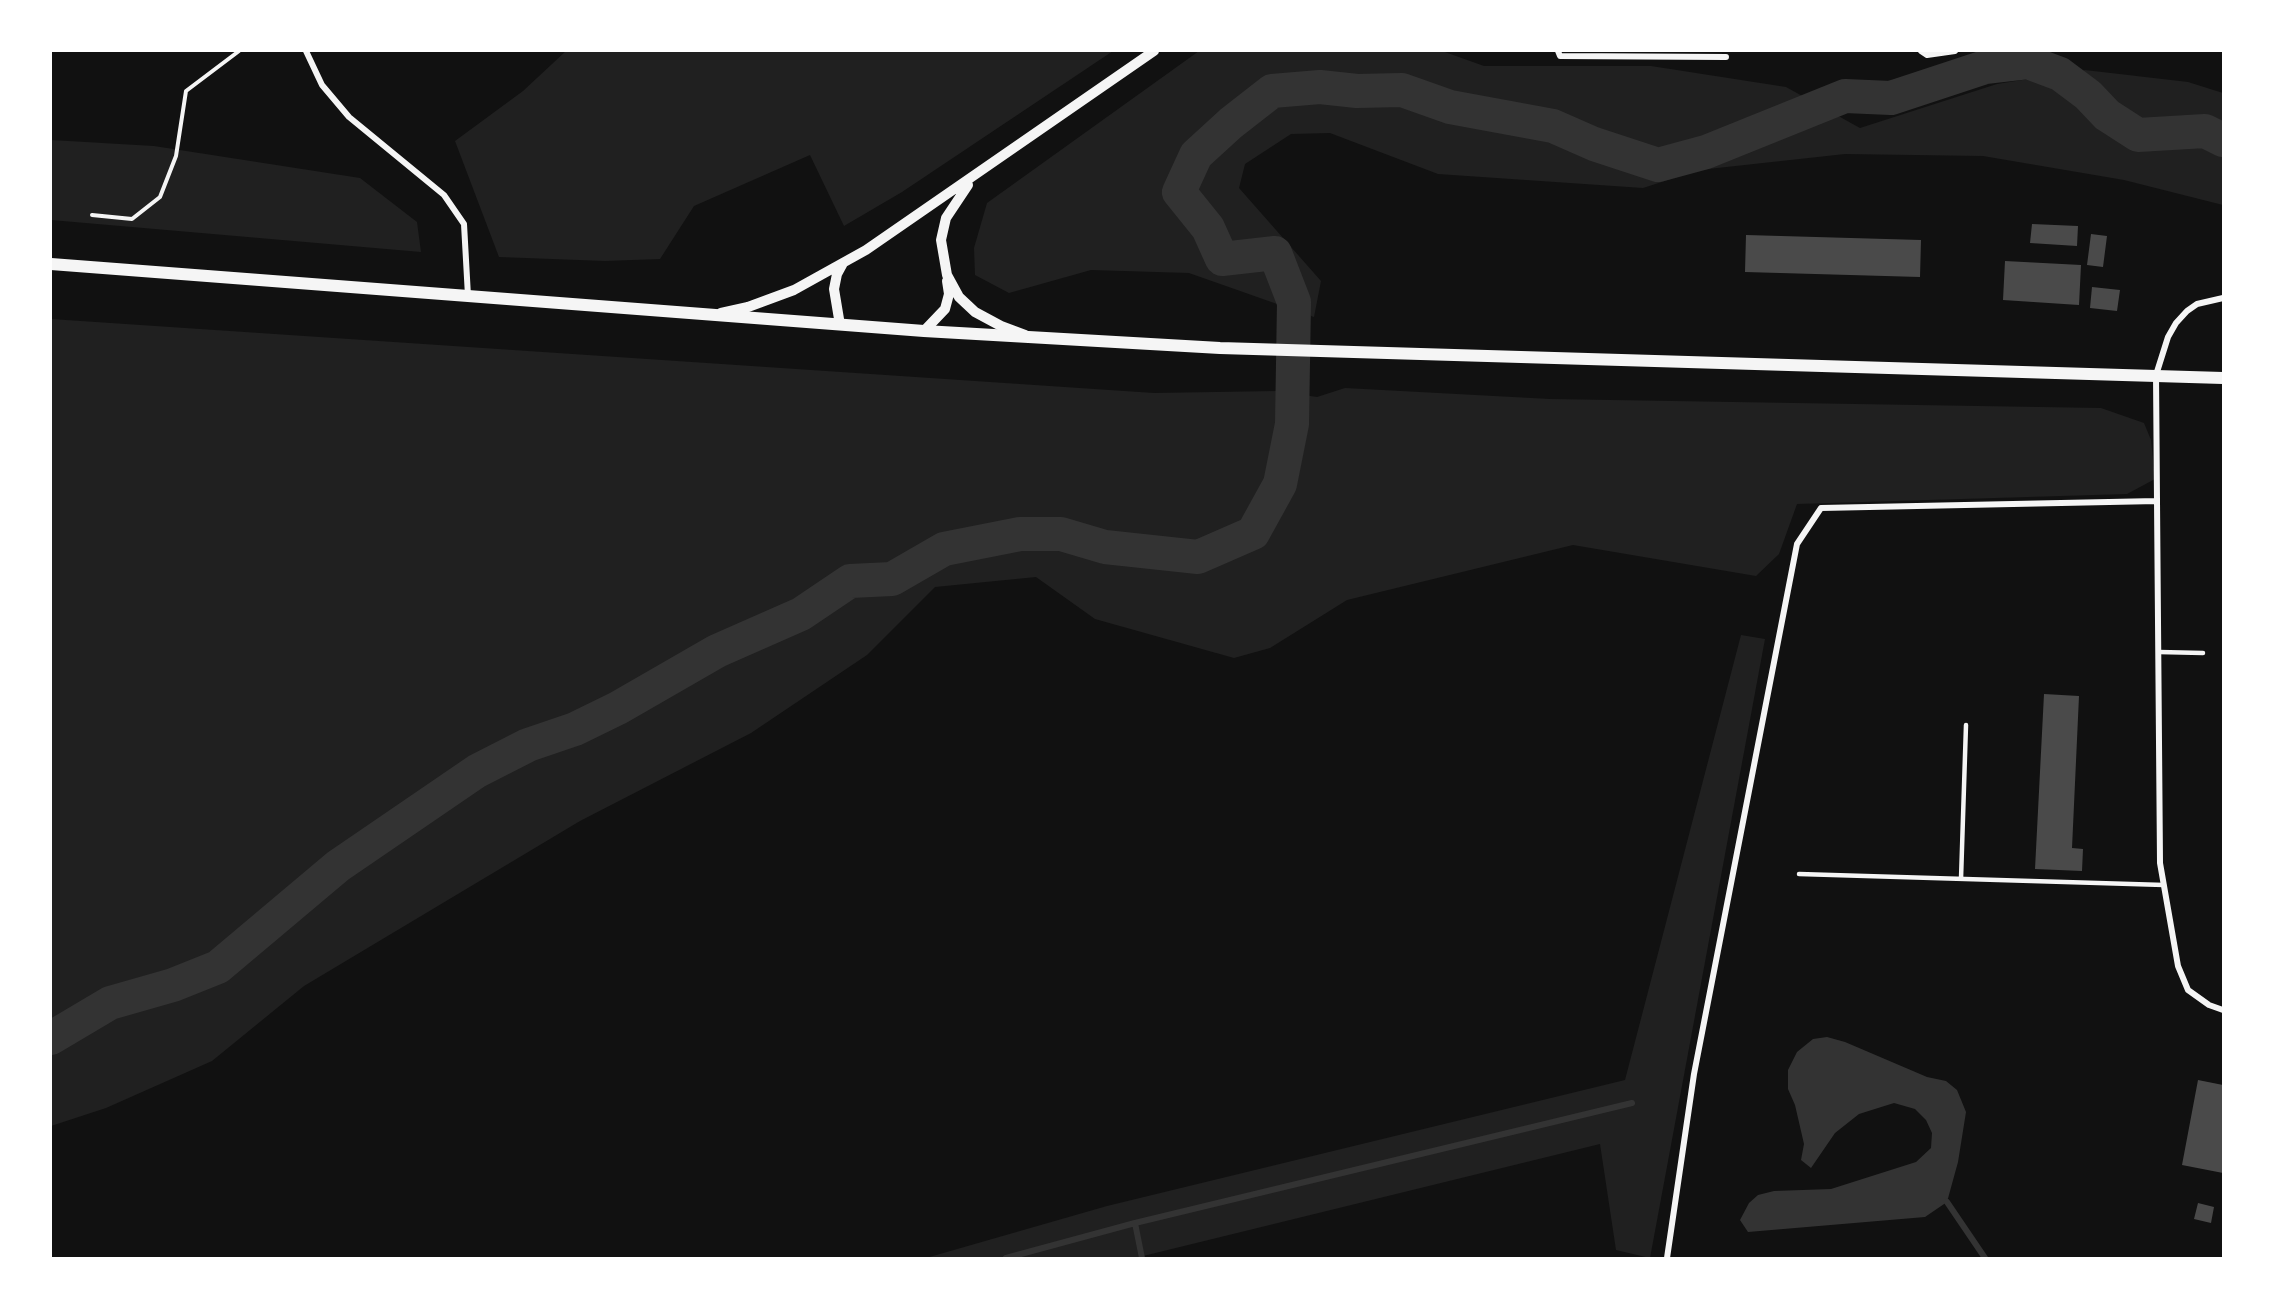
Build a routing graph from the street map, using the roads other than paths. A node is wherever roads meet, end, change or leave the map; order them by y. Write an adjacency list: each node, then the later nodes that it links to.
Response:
1 (306, 51): 11 (street)
2 (1154, 51): 7 (street)
3 (1558, 51): 6 (street)
4 (1921, 51): 5 (street)
5 (1954, 51)
6 (1726, 57)
7 (978, 173): 8 (street); 10 (street)
8 (843, 262): 13 (street); 14 (street)
9 (51, 264): 11 (main road)
10 (946, 275): 15 (street); 16 (street)
11 (468, 296): 13 (main road)
12 (2223, 298): 17 (street)
13 (715, 315): 14 (main road)
14 (840, 325): 15 (main road)
15 (924, 331): 16 (main road)
16 (1031, 337): 17 (main road)
17 (2156, 375): 18 (main road); 19 (street)
18 (2223, 378)
19 (2157, 501): 20 (street); 27 (street)
20 (2159, 652): 21 (lane); 25 (street)
21 (2203, 653)
22 (1966, 725): 24 (lane)
23 (1799, 874): 24 (lane)
24 (1961, 879): 25 (lane)
25 (2164, 885): 26 (street)
26 (2223, 1010)
27 (1667, 1258)

